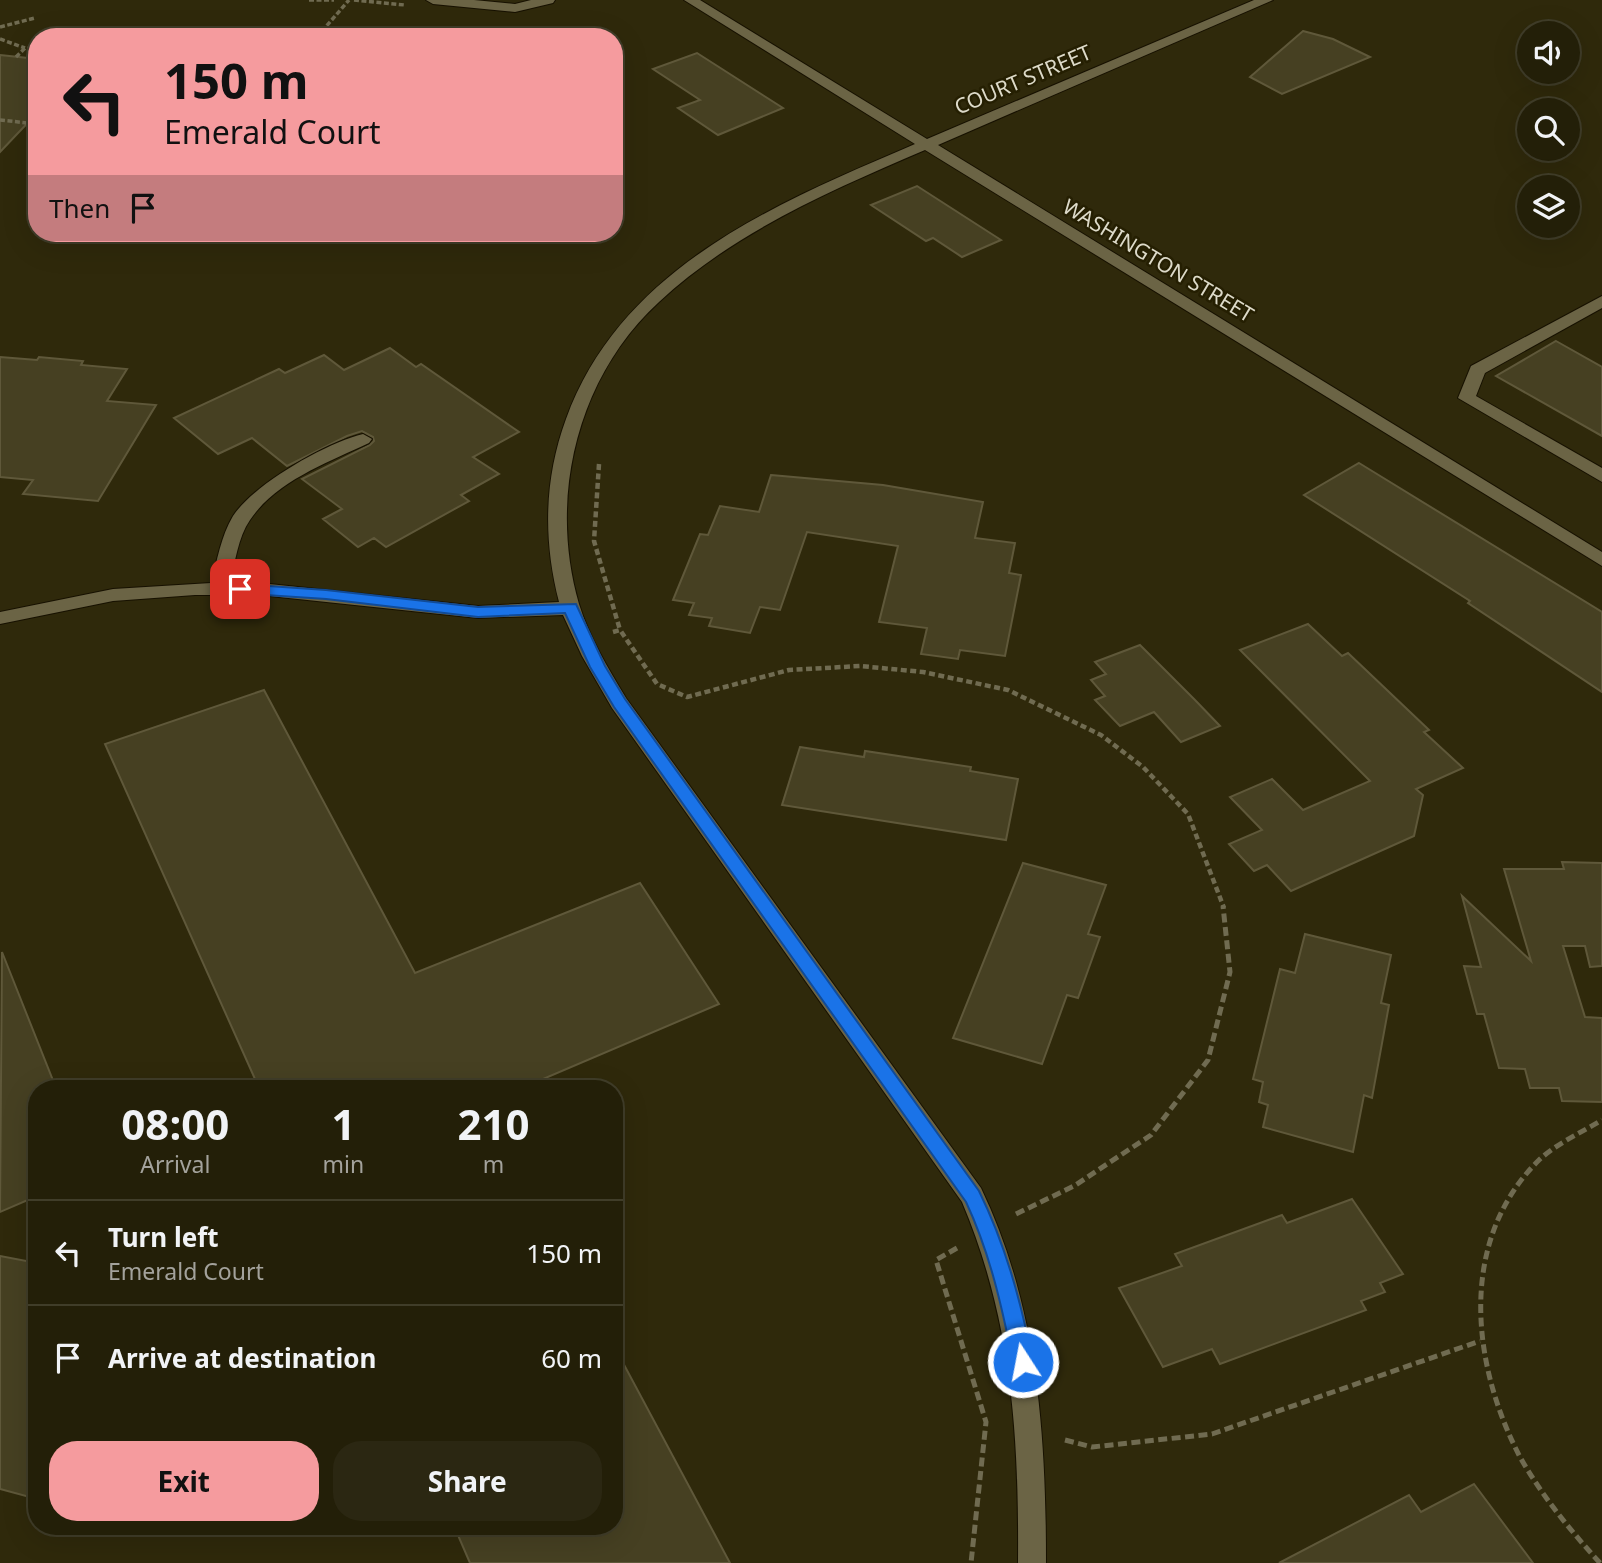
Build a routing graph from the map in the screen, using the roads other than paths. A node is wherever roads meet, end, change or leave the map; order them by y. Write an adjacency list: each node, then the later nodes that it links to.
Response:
1 (433, 0): 2 (street)
2 (548, 0)
3 (691, 0): 5 (street, WASHINGTON STREET)
4 (1266, 0): 5 (street, COURT STREET)
5 (925, 145): 9 (street, WASHINGTON STREET); 11 (street, COURT STREET)
6 (1598, 308): 8 (street)
7 (363, 439): 10 (street)
8 (1602, 476)
9 (1602, 560)
10 (219, 589): 11 (street); 12 (street)
11 (570, 608): 13 (street, COURT STREET)
12 (0, 618)
13 (1032, 1563)

